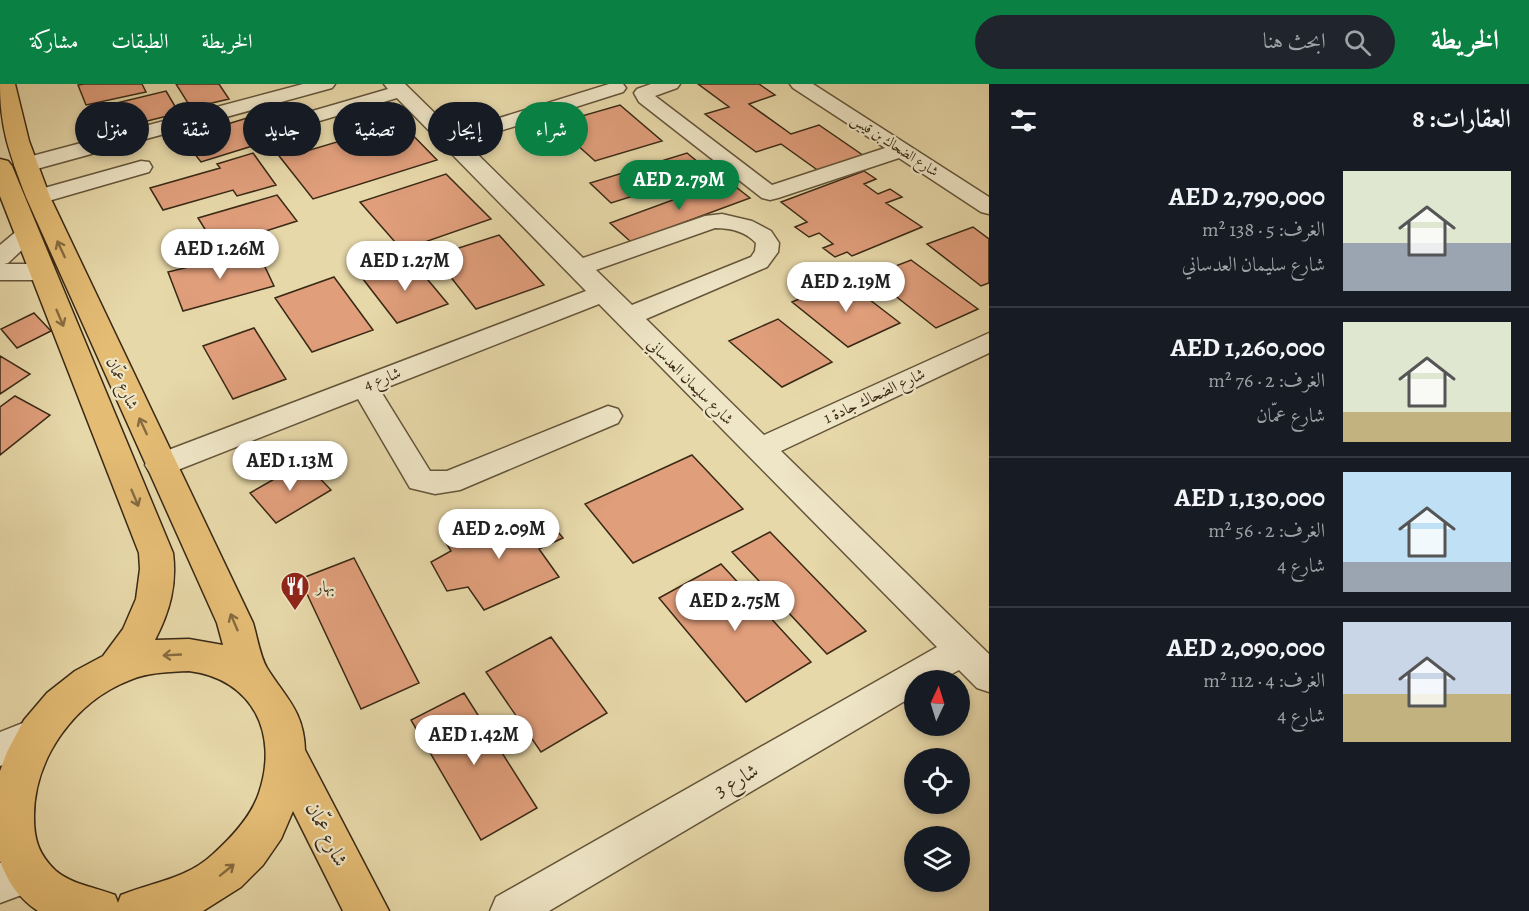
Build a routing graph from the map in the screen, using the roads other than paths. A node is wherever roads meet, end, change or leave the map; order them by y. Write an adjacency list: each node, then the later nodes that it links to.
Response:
1 (4, 84): 13 (main road, شارع عمّان)
2 (325, 84): 13 (street)
3 (670, 84): 10 (street)
4 (803, 84): 10 (street, شارع الضحاك بن قيس)
5 (398, 88): 7 (street); 8 (street, شارع سليمان العدساني)
6 (616, 88): 9 (street)
7 (321, 114)
8 (428, 118)
9 (503, 123)
10 (901, 150): 15 (street, شارع الضحاك بن قيس)
11 (466, 156): 18 (street, شارع سليمان العدساني)
12 (141, 167): 14 (street)
13 (7, 168): 14 (main road, شارع عمّان); 16 (main road, شارع عمّان)
14 (38, 197): 27 (main road, شارع عمّان, one-way to 14)
15 (989, 207)
16 (26, 235): 17 (street); 20 (main road, شارع عمّان)
17 (0, 258)
18 (579, 268): 21 (street, شارع سليمان العدساني); 22 (street)
19 (0, 272): 20 (street)
20 (41, 272): 29 (main road, شارع عمّان, one-way to 29)
21 (604, 293): 22 (street, شارع سليمان العدساني); 24 (street, شارع 4)
22 (627, 317): 26 (street, شارع سليمان العدساني)
23 (989, 342): 26 (street, شارع الضحاك جادة 1)
24 (363, 386): 25 (street); 27 (street, شارع 4)
25 (609, 416)
26 (760, 449): 28 (street, شارع سليمان العدساني)
27 (160, 465): 31 (main road, شارع عمّان, one-way to 27)
28 (962, 650): 30 (street, شارع سليمان العدساني); 38 (street, شارع 3)
29 (117, 666): 31 (main road, one-way to 29); 32 (main road)
30 (989, 677)
31 (251, 678): 33 (main road)
32 (16, 742): 34 (main road)
33 (287, 757): 35 (main road, one-way to 33); 37 (main road, شارع عمّان)
34 (14, 878): 36 (main road)
35 (171, 909)
36 (99, 911)
37 (367, 911)
38 (510, 911)

